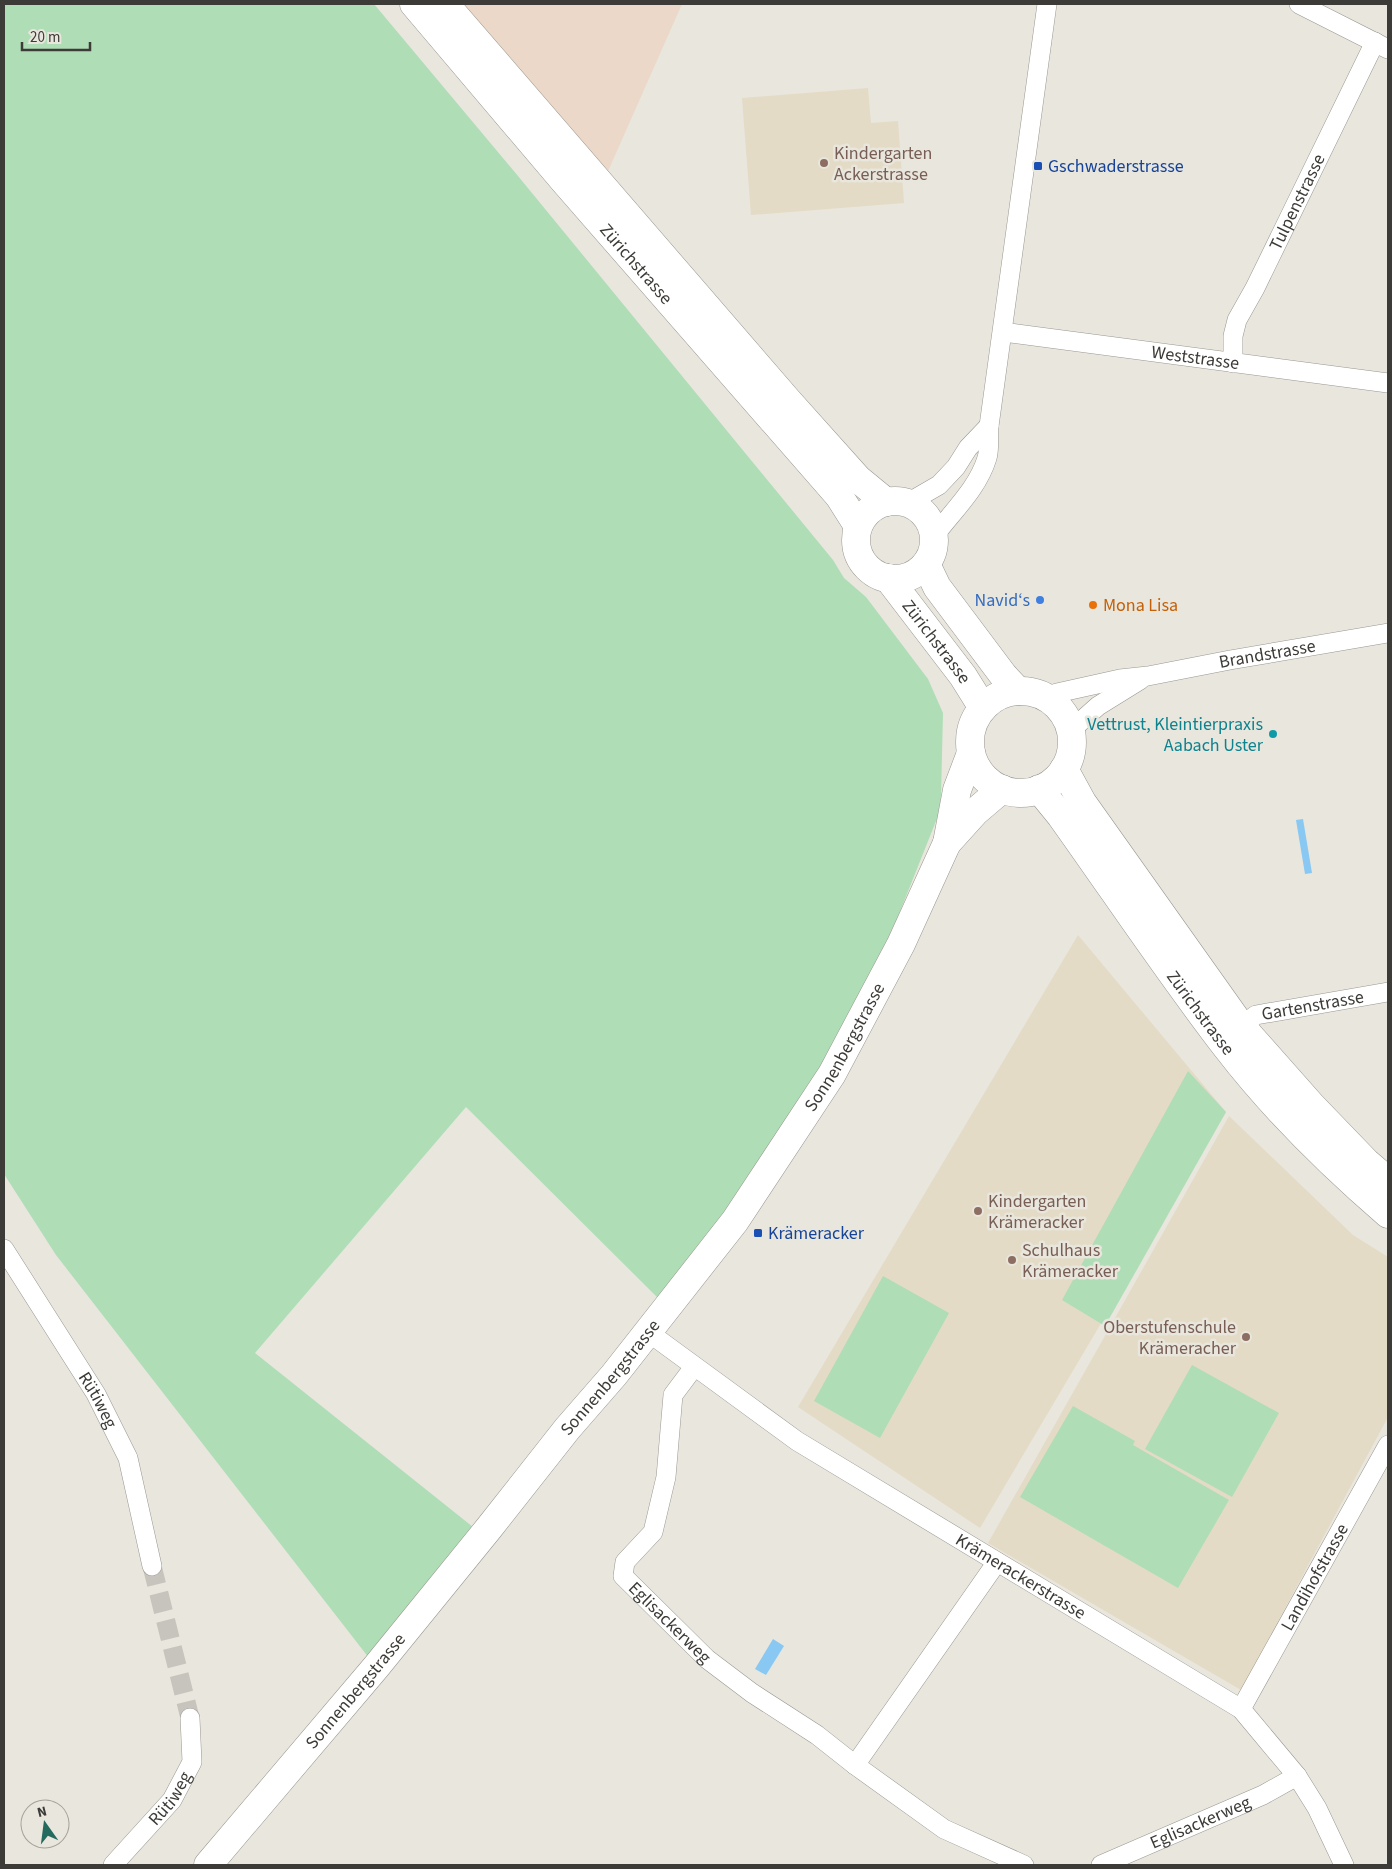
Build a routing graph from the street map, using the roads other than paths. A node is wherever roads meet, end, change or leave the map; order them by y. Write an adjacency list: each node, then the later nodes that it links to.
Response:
1 (414, 4): 11 (main road, Zürichstrasse)
2 (445, 4): 10 (main road, Zürichstrasse)
3 (1047, 4): 6 (street)
4 (1300, 4): 5 (street)
5 (1381, 45): 7 (street, Tulpenstrasse)
6 (1003, 332): 7 (street, Weststrasse); 9 (street)
7 (1233, 363): 8 (street, Weststrasse)
8 (1388, 383)
9 (989, 426): 10 (street); 12 (street)
10 (897, 502): 11 (main road); 12 (main road)
11 (858, 526): 14 (main road)
12 (934, 536): 13 (main road)
13 (926, 564): 14 (main road); 17 (main road, Zürichstrasse)
14 (888, 578): 19 (main road, Zürichstrasse)
15 (1388, 633): 16 (street, Brandstrasse)
16 (1146, 677): 18 (street, Brandstrasse); 20 (street, Brandstrasse)
17 (1018, 691): 18 (main road); 19 (main road)
18 (1046, 698): 20 (main road)
19 (982, 708): 21 (main road)
20 (1070, 731): 22 (main road)
21 (971, 753): 23 (main road); 25 (main road, Sonnenbergstrasse)
22 (1064, 768): 24 (main road); 27 (main road, Zürichstrasse)
23 (1002, 789): 24 (main road); 25 (main road, Sonnenbergstrasse)
24 (1039, 789): 29 (main road, Zürichstrasse)
25 (947, 843): 31 (main road, Sonnenbergstrasse)
26 (1388, 992): 27 (street, Gartenstrasse)
27 (1242, 1026): 28 (main road, Zürichstrasse)
28 (1388, 1181)
29 (1388, 1214)
30 (4, 1249): 35 (street, Rütiweg)
31 (648, 1332): 32 (street, Krämerackerstrasse); 41 (main road, Sonnenbergstrasse)
32 (694, 1367): 34 (street, Krämerackerstrasse); 38 (street, Eglisackerweg)
33 (1388, 1445): 36 (street, Landihofstrasse)
34 (997, 1562): 36 (street, Krämerackerstrasse); 38 (street)
35 (152, 1566)
36 (1241, 1709): 39 (street, Krämerackerstrasse)
37 (190, 1718): 40 (street, Rütiweg)
38 (855, 1765): 42 (street, Eglisackerweg)
39 (1297, 1776): 43 (street, Eglisackerweg); 44 (street, Krämerackerstrasse)
40 (114, 1865)
41 (208, 1865)
42 (1024, 1865)
43 (1101, 1865)
44 (1344, 1865)

